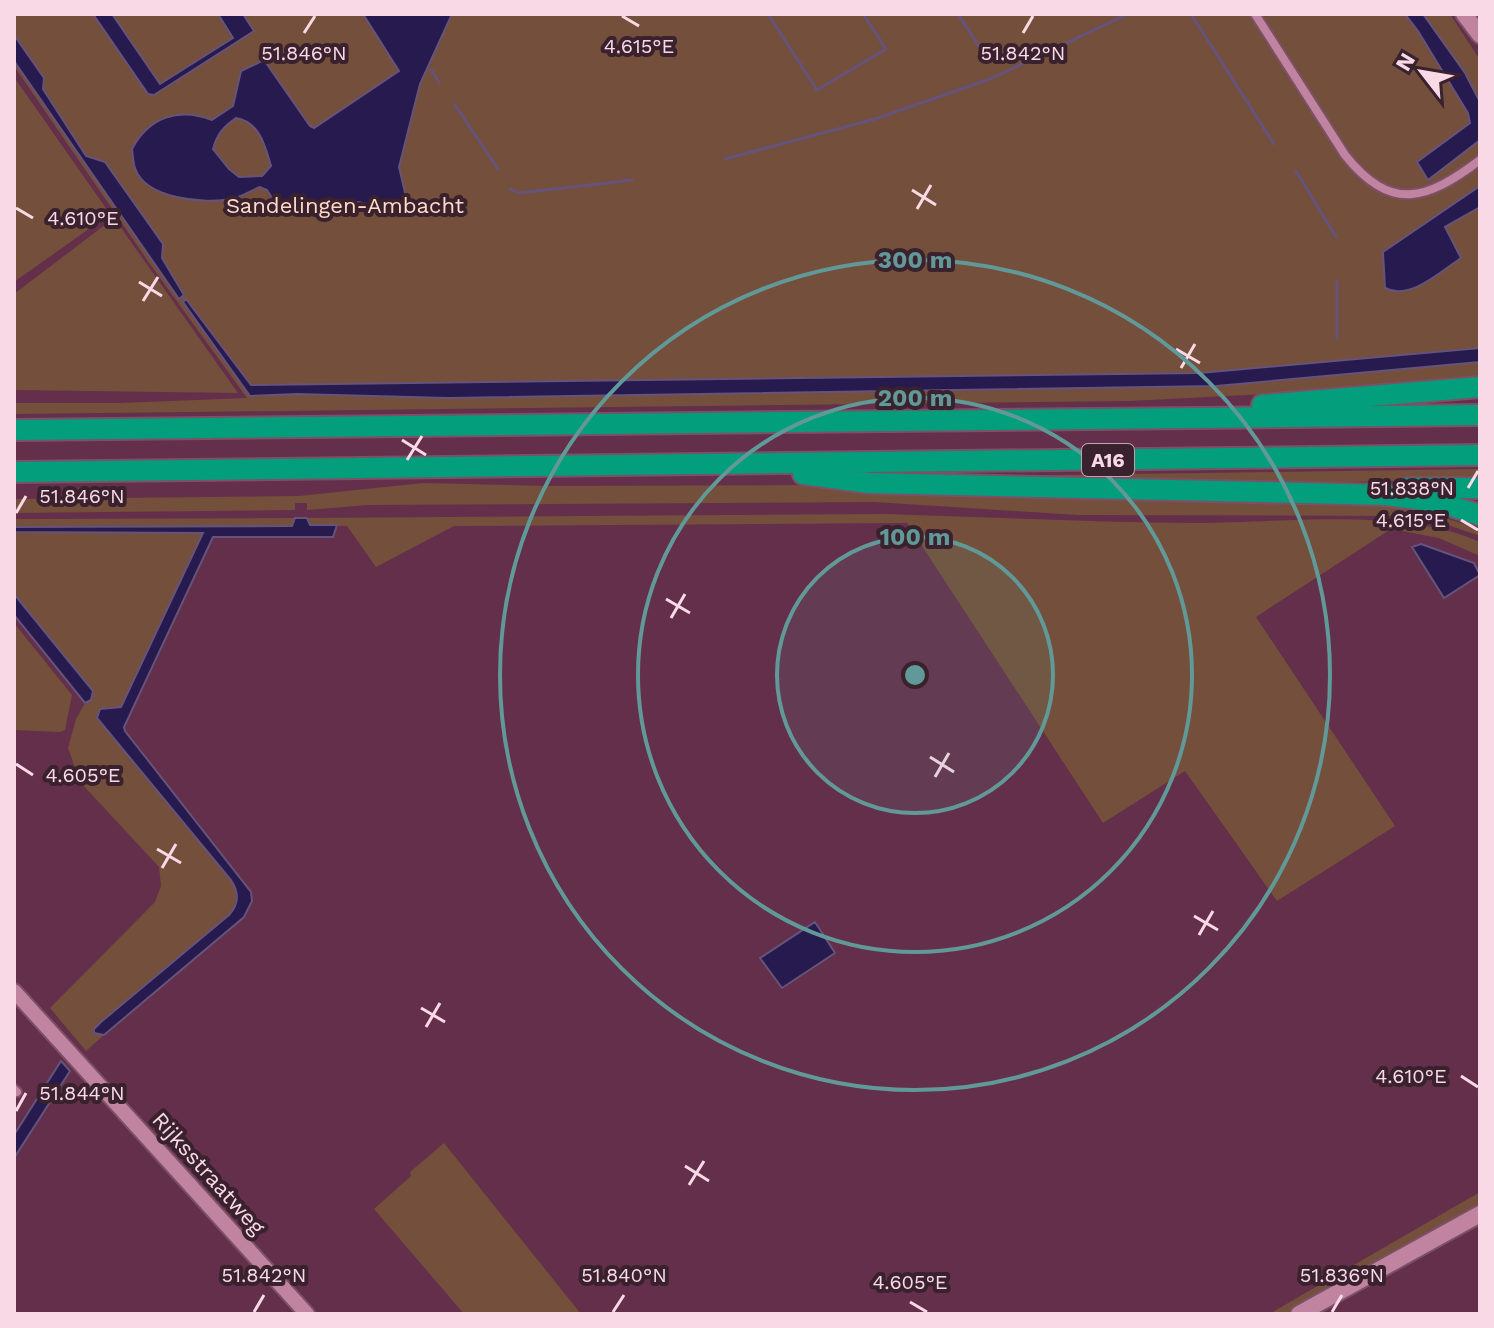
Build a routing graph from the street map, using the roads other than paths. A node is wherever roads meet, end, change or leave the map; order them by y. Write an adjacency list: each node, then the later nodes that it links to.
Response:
1 (1255, 14): 4 (street)
2 (1464, 14): 3 (main road)
3 (1479, 36)
4 (1480, 160)
5 (1480, 387): 7 (highway, A16)
6 (1480, 415): 7 (highway, A16)
7 (1147, 419): 8 (highway, A16)
8 (14, 430)
9 (1480, 455): 10 (highway, A16)
10 (736, 464): 11 (highway, A16); 13 (highway, A16)
11 (14, 472)
12 (1480, 488): 13 (highway, A16)
13 (1278, 491): 14 (highway, A16)
14 (1480, 515)
15 (14, 991): 17 (street, Rijksstraatweg)
16 (1480, 1214): 18 (main road)
17 (307, 1314)
18 (1299, 1314)

